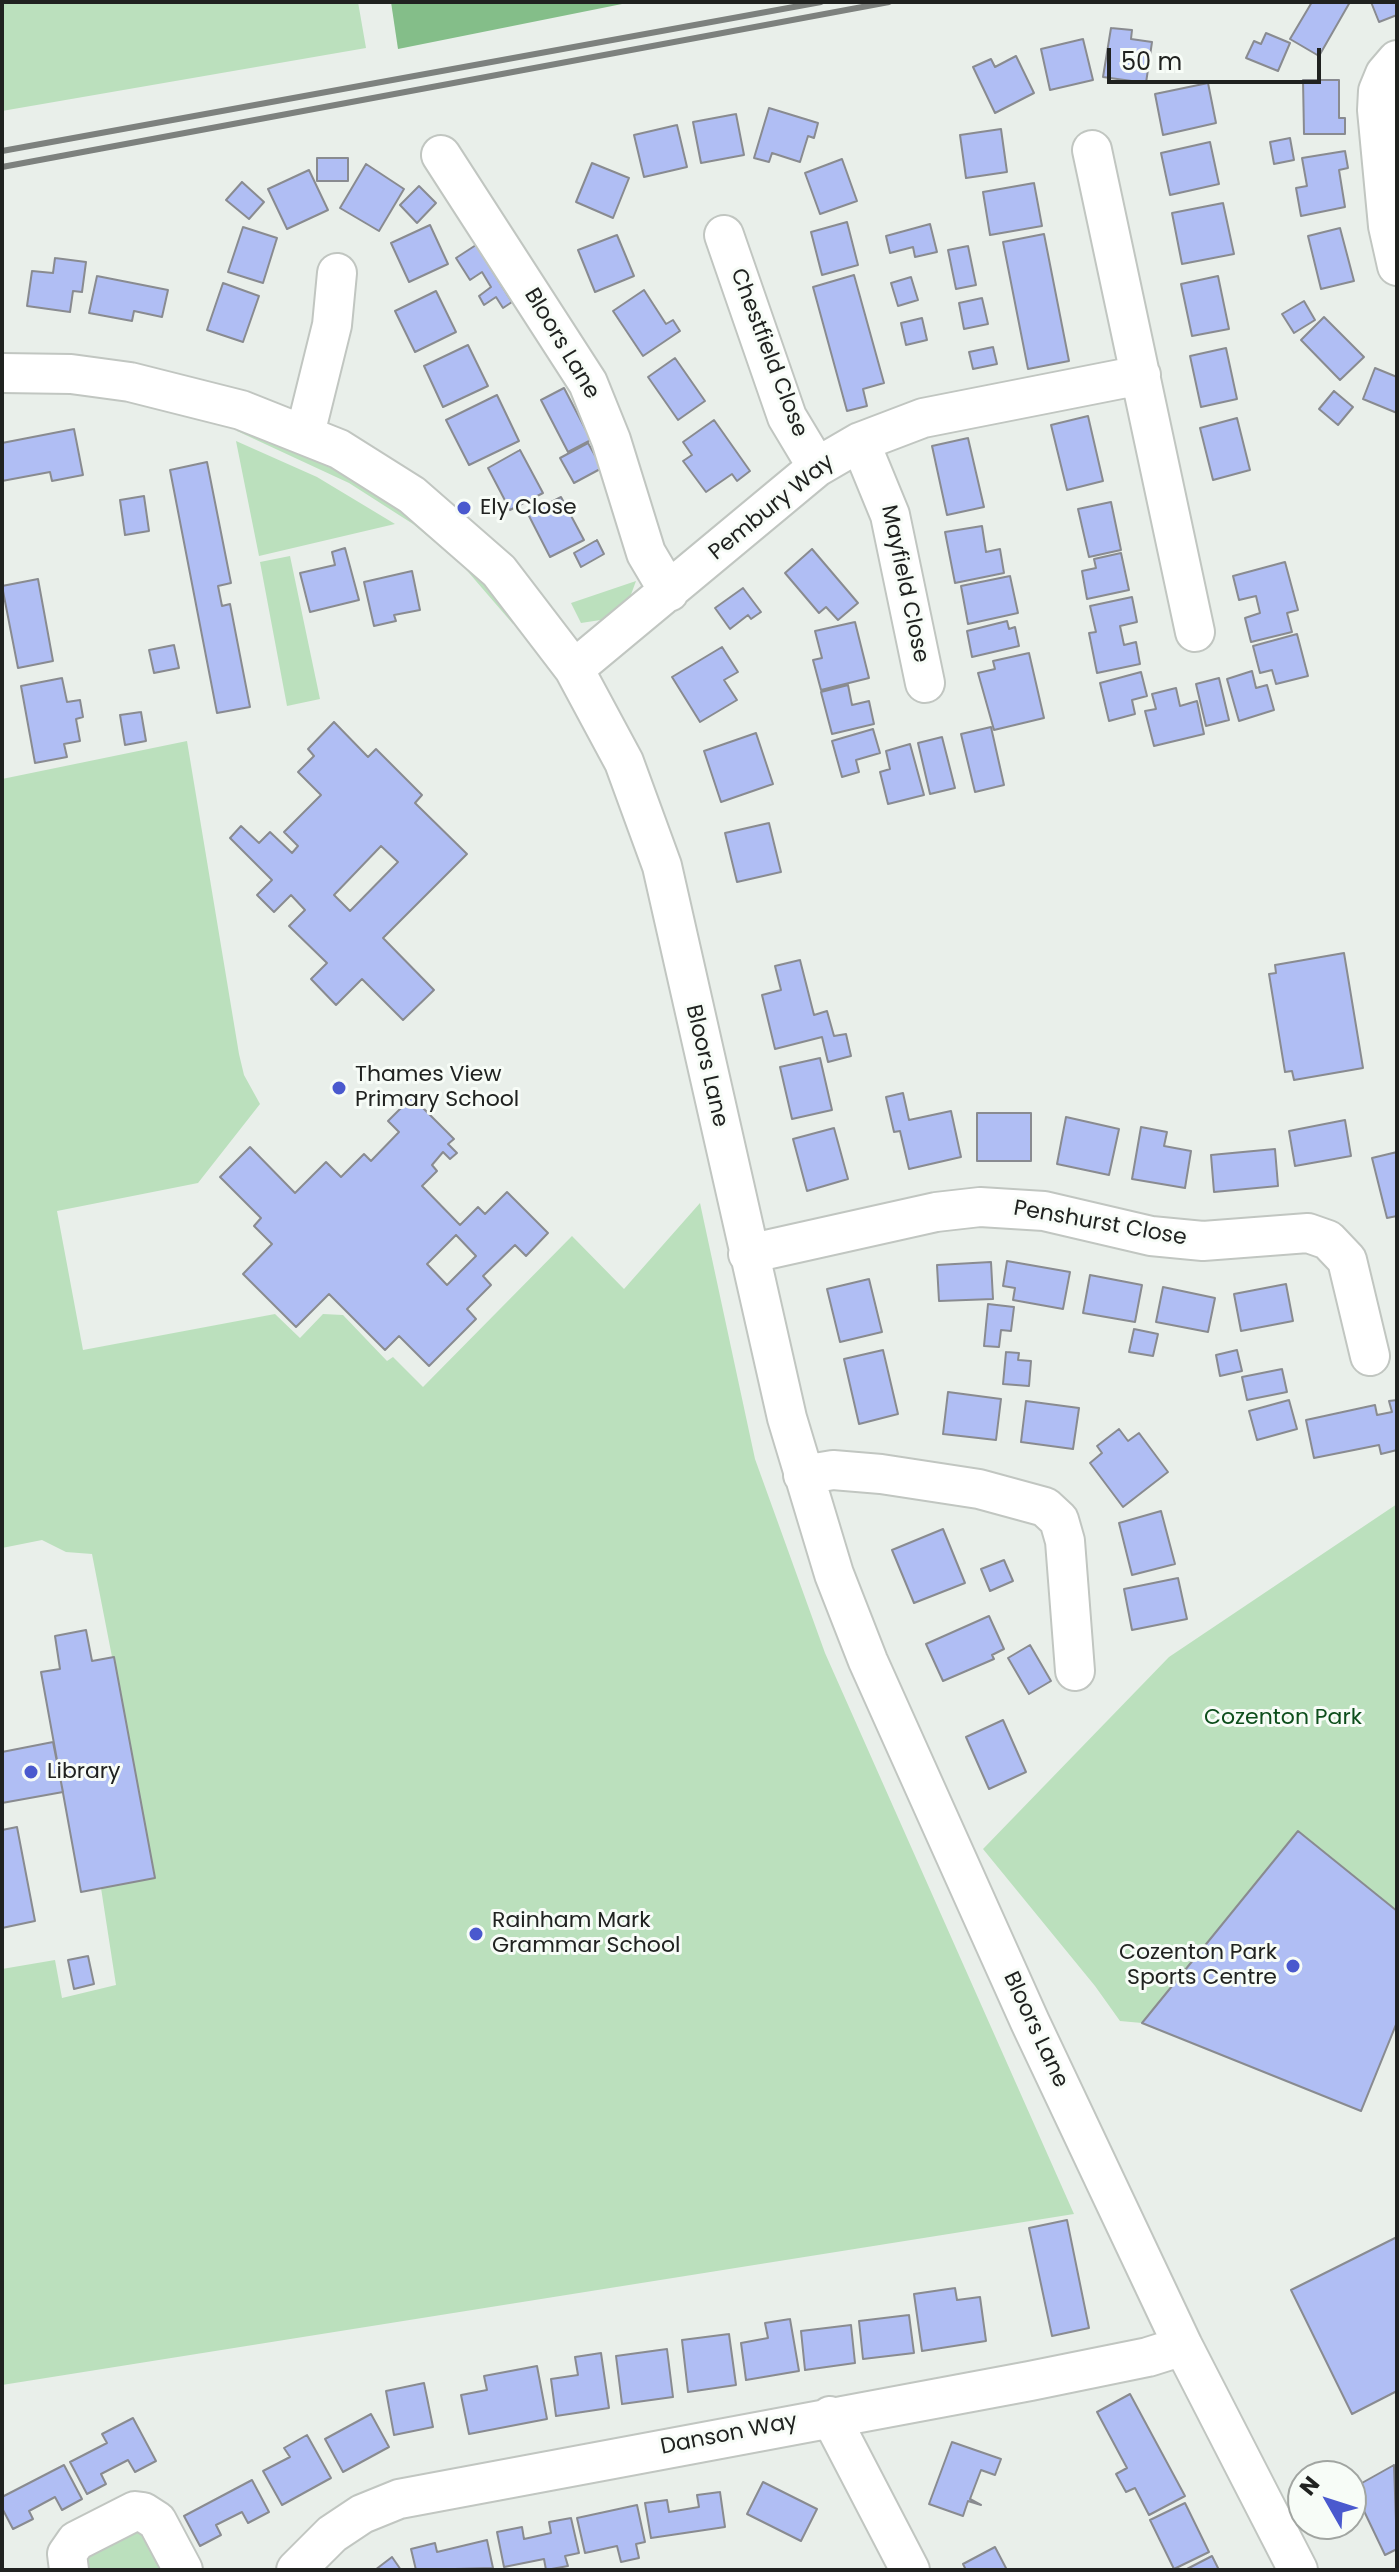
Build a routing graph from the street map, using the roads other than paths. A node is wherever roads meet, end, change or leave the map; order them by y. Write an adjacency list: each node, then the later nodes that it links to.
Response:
1 (1397, 60): 5 (street)
2 (1092, 150): 8 (street)
3 (441, 155): 12 (street, Bloors Lane)
4 (724, 235): 11 (street, Chestfield Close)
5 (1397, 266)
6 (337, 273): 9 (street)
7 (2, 373): 9 (street, Bloors Lane)
8 (1141, 375): 10 (street, Pembury Way); 13 (street)
9 (305, 434): 14 (street, Bloors Lane)
10 (860, 442): 11 (street, Pembury Way); 15 (street, Mayfield Close)
11 (817, 467): 12 (street, Pembury Way)
12 (669, 592): 14 (street, Pembury Way)
13 (1195, 632)
14 (574, 669): 16 (street, Bloors Lane)
15 (925, 683)
16 (748, 1254): 17 (street, Penshurst Close); 18 (street, Bloors Lane)
17 (1370, 1356)
18 (803, 1475): 19 (street); 20 (street, Bloors Lane)
19 (1075, 1671)
20 (1183, 2346): 21 (street, Danson Way); 26 (street, Bloors Lane)
21 (830, 2416): 24 (street, Danson Way); 25 (street)
22 (68, 2562): 23 (street)
23 (183, 2570)
24 (296, 2570)
25 (910, 2570)
26 (1298, 2570)

